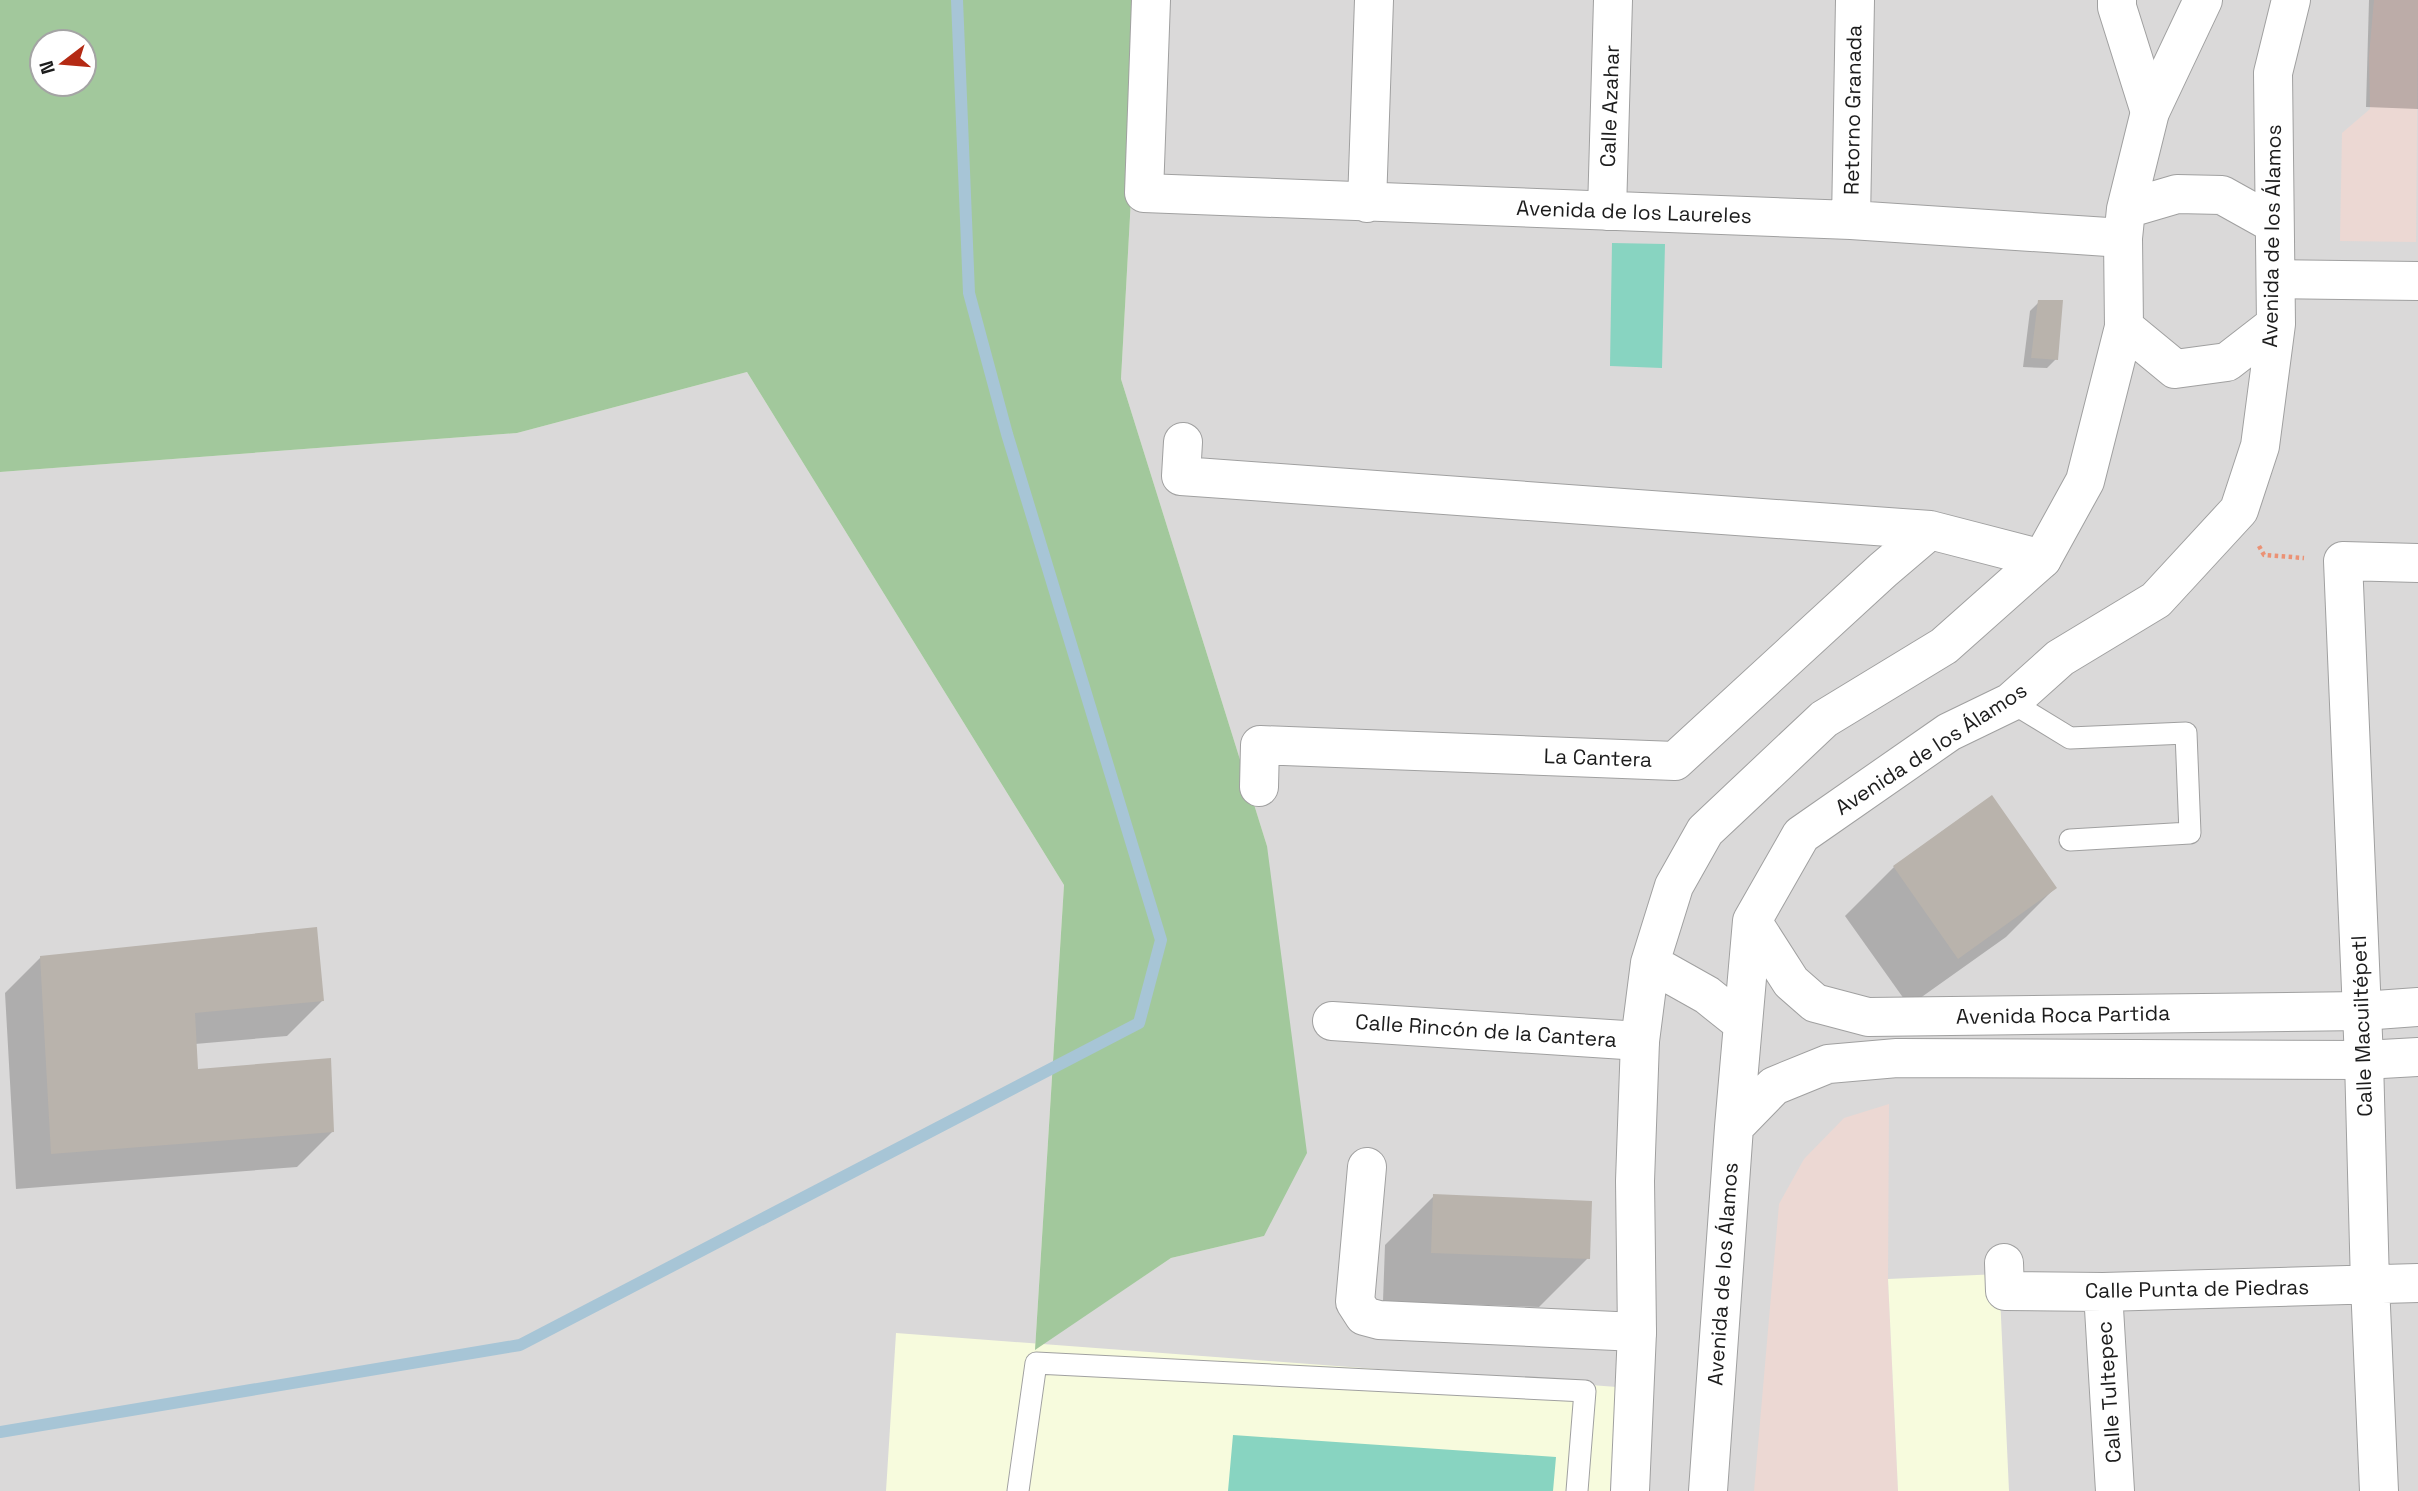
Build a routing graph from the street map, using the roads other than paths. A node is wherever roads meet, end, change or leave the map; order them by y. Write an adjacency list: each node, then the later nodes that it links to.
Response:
1 (1151, 0): 9 (street, Avenida de los Laureles)
2 (1374, 0): 9 (street)
3 (1613, 0): 10 (street, Calle Azahar)
4 (1855, 0): 11 (street, Retorno Granada)
5 (2117, 0): 8 (street)
6 (2203, 0): 8 (street)
7 (2291, 0): 13 (street, Avenida de los Álamos)
8 (2150, 112): 12 (street)
9 (1367, 202): 10 (street, Avenida de los Laureles)
10 (1607, 211): 11 (street, Avenida de los Laureles)
11 (1851, 220): 12 (street, Avenida de los Laureles)
12 (2125, 224): 13 (street); 17 (street)
13 (2274, 225): 14 (street, Avenida de los Álamos)
14 (2277, 279): 15 (street); 16 (street, Avenida de los Álamos)
15 (2418, 281)
16 (2276, 324): 17 (street); 22 (street, Avenida de los Álamos)
17 (2124, 327): 20 (street)
18 (1183, 443): 19 (street)
19 (1930, 530): 20 (street); 23 (street, La Cantera)
20 (2042, 559): 26 (street)
21 (2418, 563): 28 (street, Calle Macuiltépetl)
22 (2011, 702): 24 (lane); 25 (street, Avenida de los Álamos)
23 (1259, 787)
24 (2070, 840)
25 (1752, 921): 28 (street, Avenida Roca Partida); 30 (street, Avenida de los Álamos)
26 (1650, 963): 30 (street); 31 (street)
27 (2418, 1007): 28 (street, Avenida Roca Partida)
28 (2362, 1011): 33 (street, Calle Macuiltépetl)
29 (1332, 1021): 31 (street, Calle Rincón de la Cantera)
30 (1742, 1023): 34 (street, Avenida de los Álamos)
31 (1640, 1041): 40 (street)
32 (2418, 1057): 33 (street, Avenida Roca Partida)
33 (2364, 1060): 34 (street, Avenida Roca Partida); 38 (street, Calle Macuiltépetl)
34 (1734, 1127): 44 (street, Avenida de los Álamos)
35 (1367, 1167): 40 (street)
36 (2004, 1263): 39 (street, Calle Punta de Piedras)
37 (2418, 1283): 38 (street, Calle Punta de Piedras)
38 (2370, 1284): 39 (street, Calle Punta de Piedras); 46 (street, Calle Macuiltépetl)
39 (2103, 1292): 45 (street, Calle Tultepec)
40 (1637, 1332): 43 (street)
41 (1018, 1491): 42 (lane)
42 (1577, 1491)
43 (1630, 1491)
44 (1708, 1491)
45 (2115, 1491)
46 (2379, 1491)

